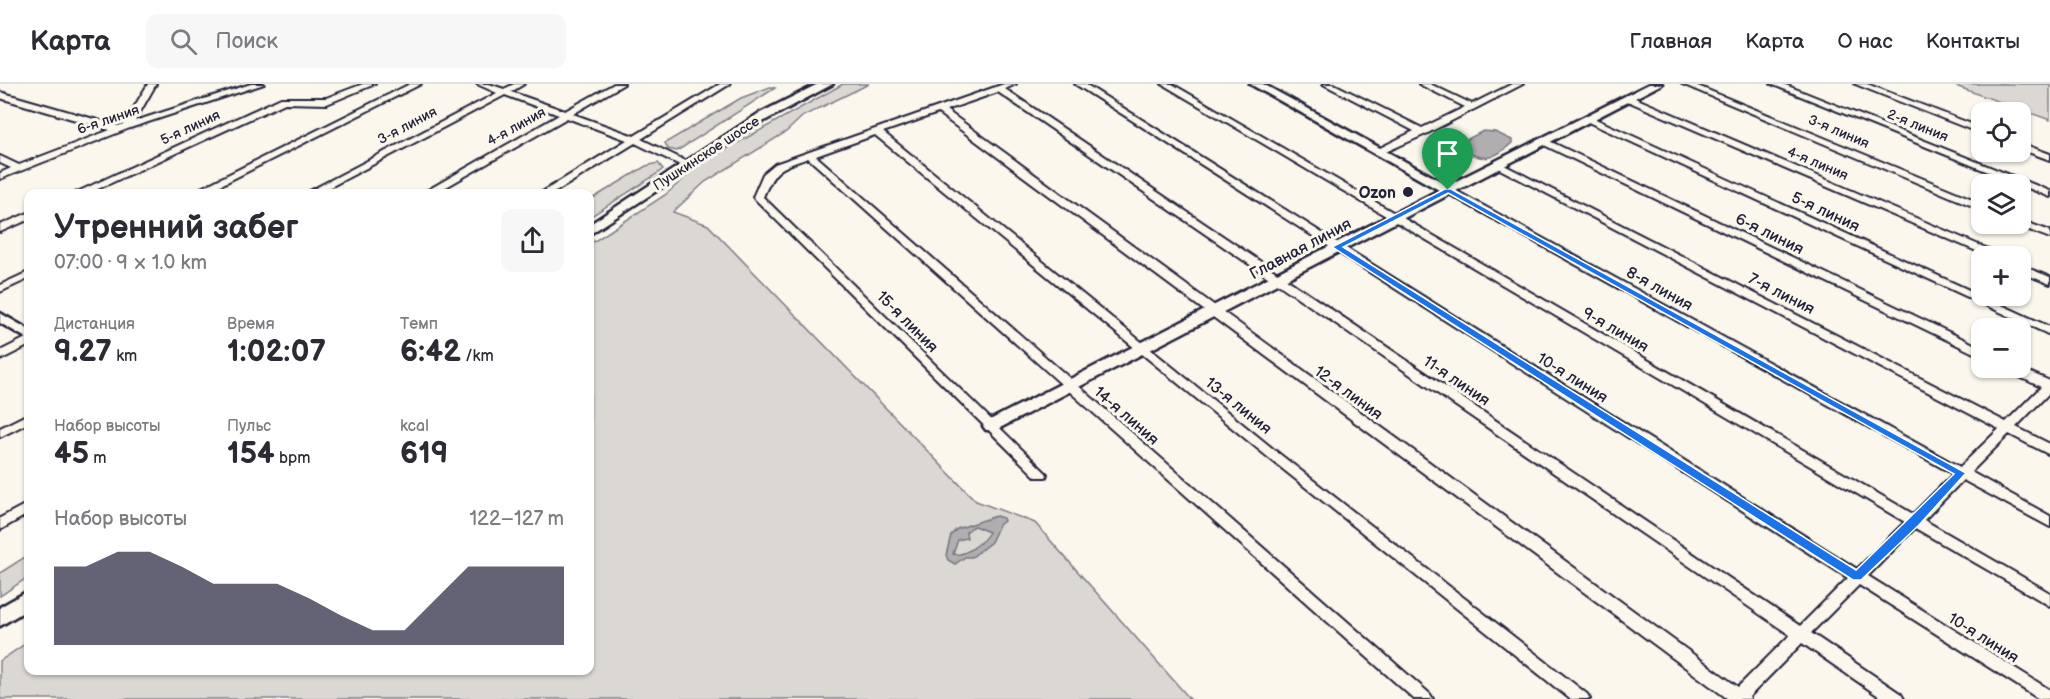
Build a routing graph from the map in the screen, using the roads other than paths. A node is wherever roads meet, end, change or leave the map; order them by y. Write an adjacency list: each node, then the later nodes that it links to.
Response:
1 (152, 84): 30 (street)
2 (260, 84): 30 (street, 6-я линия)
3 (371, 84): 44 (street, 5-я линия)
4 (417, 84): 45 (street)
5 (482, 84): 22 (street)
6 (520, 84): 22 (street, 3-я линия)
7 (620, 84): 27 (street, 4-я линия)
8 (726, 84): 33 (street)
9 (827, 84): 40 (main road, Пушкинское шоссе)
10 (1012, 84): 21 (street)
11 (1079, 84): 59 (street, 10-я линия)
12 (1166, 84): 52 (street, 9-я линия)
13 (1255, 84): 36 (street, 8-я линия)
14 (1327, 84): 32 (street)
15 (1423, 84): 26 (street)
16 (1518, 84): 26 (street)
17 (1657, 84): 24 (street, Главная линия)
18 (1686, 84): 51 (street, 3-я линия)
19 (1775, 84): 50 (street, 2-я линия)
20 (1859, 84): 29 (street)
21 (999, 89): 25 (street); 62 (street, 11-я линия)
22 (502, 93): 27 (street); 46 (street, 3-я линия)
23 (0, 95): 30 (street)
24 (1628, 98): 28 (street, Главная линия); 58 (street, 4-я линия)
25 (943, 107): 31 (street); 65 (street, 12-я линия)
26 (1472, 107): 32 (street)
27 (565, 115): 33 (street); 47 (street, 4-я линия)
28 (1589, 119): 34 (street, Главная линия); 67 (street, 5-я линия)
29 (1971, 127)
30 (123, 128): 42 (street, 6-я линия)
31 (878, 132): 37 (street); 71 (street, 13-я линия)
32 (1423, 132): 36 (street)
33 (634, 139): 40 (street); 48 (street)
34 (1545, 142): 41 (street, Главная линия); 70 (street, 6-я линия)
35 (2031, 150): 38 (street)
36 (1381, 151): 49 (street, 8-я линия)
37 (810, 155): 74 (street, 14-я линия); 77 (street, 15-я линия)
38 (2050, 157)
39 (0, 159): 42 (street)
40 (687, 165): 54 (main road, Пушкинское шоссе)
41 (1499, 166): 49 (street, Главная линия); 78 (street, 7-я линия)
42 (18, 168): 43 (street, 6-я линия)
43 (0, 176)
44 (89, 189)
45 (204, 189)
46 (319, 189)
47 (435, 189)
48 (552, 189)
49 (1448, 190): 52 (street, Главная линия); 81 (street, 8-я линия)
50 (2050, 194)
51 (1971, 202)
52 (1392, 217): 59 (street, Главная линия); 84 (street, 9-я линия)
53 (24, 218): 56 (street)
54 (594, 227)
55 (2031, 227): 57 (street)
56 (0, 229)
57 (2050, 235)
58 (1973, 246)
59 (1337, 247): 62 (street, Главная линия); 87 (street, 10-я линия)
60 (2031, 272): 63 (street)
61 (24, 277): 64 (street)
62 (1279, 279): 65 (street, Главная линия); 91 (street, 11-я линия)
63 (2050, 281)
64 (0, 289)
65 (1213, 312): 71 (street, Главная линия); 92 (street, 12-я линия)
66 (0, 317): 68 (street)
67 (2050, 331)
68 (24, 332)
69 (24, 343): 72 (street)
70 (1971, 348)
71 (1144, 349): 74 (street, Главная линия); 95 (street, 13-я линия)
72 (0, 356)
73 (2031, 377): 75 (street)
74 (1069, 386): 77 (street, Главная линия); 94 (street, 14-я линия)
75 (2050, 386): 78 (street)
76 (24, 420): 79 (street)
77 (991, 426): 82 (street, 15-я линия)
78 (2009, 429): 80 (street, 7-я линия); 81 (street)
79 (0, 433)
80 (2050, 450)
81 (1961, 473): 84 (street); 85 (street, 8-я линия)
82 (1041, 474)
83 (24, 510): 86 (street)
84 (1915, 522): 87 (street); 88 (street, 9-я линия)
85 (2050, 522)
86 (0, 525)
87 (1857, 576): 91 (street); 93 (street, 10-я линия)
88 (2050, 600)
89 (24, 602): 90 (main road)
90 (0, 618)
91 (1802, 634): 92 (street); 96 (street, 11-я линия)
92 (1739, 698)
93 (2050, 698)
94 (1425, 699)
95 (1582, 699)
96 (1896, 699)

